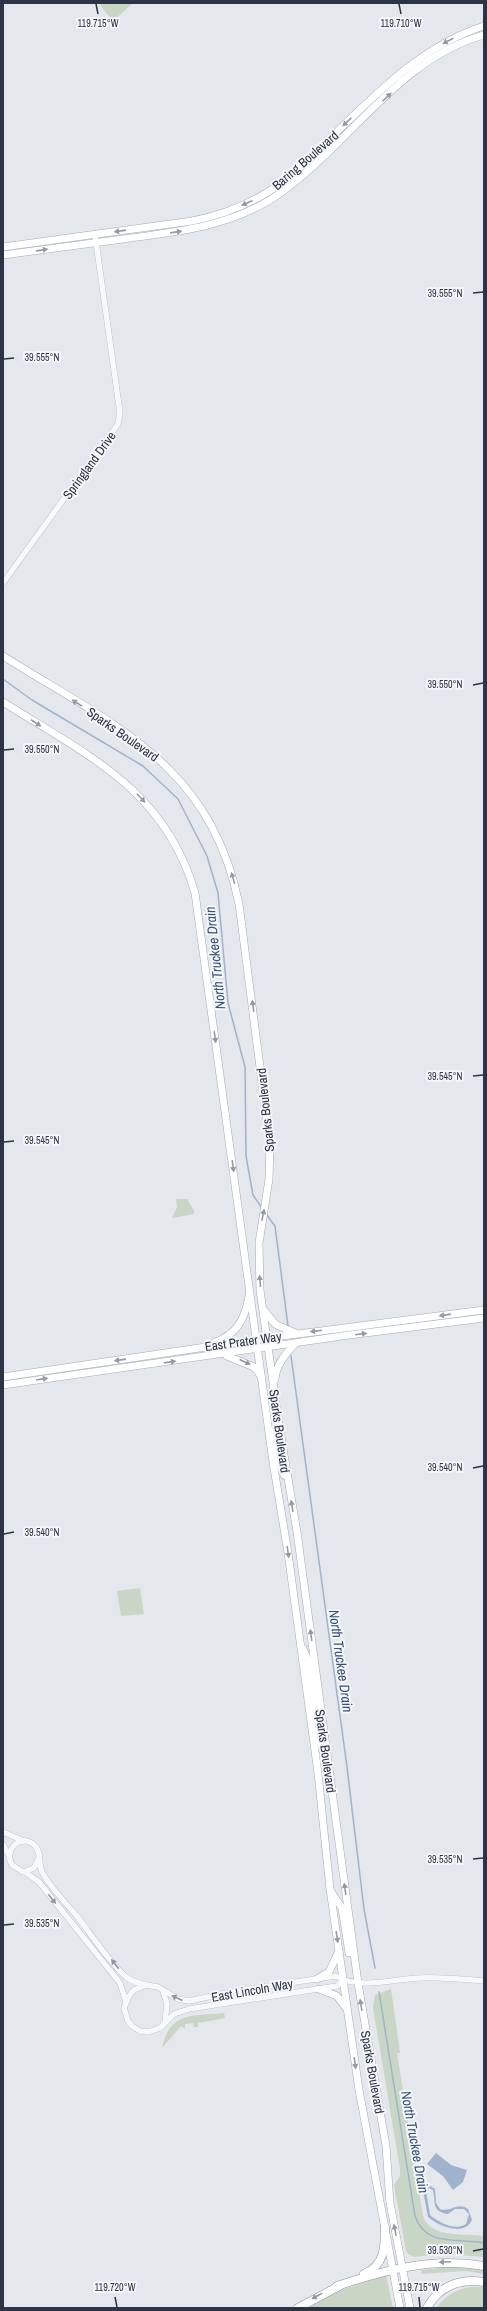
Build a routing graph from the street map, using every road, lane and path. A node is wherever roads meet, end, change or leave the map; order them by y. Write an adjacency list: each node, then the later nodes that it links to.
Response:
1 (484, 26): 3 (main road, Baring Boulevard, one-way to 3)
2 (484, 35): 3 (main road, Baring Boulevard, one-way to 2)
3 (95, 239): 4 (main road, Baring Boulevard); 5 (main road, Baring Boulevard, one-way to 3); 6 (street, Springland Drive)
4 (3, 247)
5 (3, 255)
6 (3, 583)
7 (3, 656): 10 (main road, Sparks Boulevard, one-way to 7)
8 (3, 702): 9 (main road, Sparks Boulevard, one-way to 9)
9 (250, 1290): 15 (main road, Sparks Boulevard); 17 (main road)
10 (263, 1308): 13 (main road); 14 (main road, Sparks Boulevard)
11 (484, 1310): 13 (main road, East Prater Way, one-way to 13)
12 (484, 1318): 16 (main road, East Prater Way, one-way to 12)
13 (299, 1334): 14 (main road, East Prater Way)
14 (267, 1338): 15 (main road, East Prater Way); 18 (main road, Sparks Boulevard)
15 (257, 1339): 17 (main road, East Prater Way); 19 (main road, Sparks Boulevard)
16 (295, 1344): 18 (main road, East Prater Way); 24 (main road)
17 (200, 1348): 21 (main road, East Prater Way, one-way to 21)
18 (269, 1348): 19 (main road, East Prater Way); 24 (main road, Sparks Boulevard)
19 (258, 1349): 20 (main road, East Prater Way); 22 (main road, Sparks Boulevard)
20 (216, 1355): 22 (main road, one-way to 22); 23 (main road, East Prater Way, one-way to 20)
21 (3, 1377)
22 (263, 1383): 25 (main road, Sparks Boulevard)
23 (3, 1385)
24 (274, 1392): 26 (main road, Sparks Boulevard)
25 (269, 1431): 26 (main road); 27 (main road, Sparks Boulevard, one-way to 27)
26 (288, 1484): 28 (main road, Sparks Boulevard, one-way to 26)
27 (301, 1647): 28 (main road); 35 (main road, Sparks Boulevard)
28 (328, 1761): 40 (main road, Sparks Boulevard, one-way to 28)
29 (3, 1832): 30 (street)
30 (24, 1841): 32 (street); 33 (street)
31 (3, 1844): 32 (street)
32 (9, 1856): 34 (street)
33 (39, 1858): 34 (street); 41 (street, one-way to 33)
34 (25, 1872): 44 (street, one-way to 44)
35 (330, 1889): 36 (main road, Sparks Boulevard, one-way to 36); 40 (main road)
36 (339, 1951): 37 (main road); 38 (main road, Sparks Boulevard)
37 (317, 1979): 38 (street, East Lincoln Way); 43 (street, East Lincoln Way, one-way to 43)
38 (343, 1980): 40 (street, East Lincoln Way); 42 (street, East Lincoln Way); 45 (main road, Sparks Boulevard)
39 (484, 1980): 40 (street, East Lincoln Way)
40 (358, 1983): 49 (main road, Sparks Boulevard, one-way to 40)
41 (146, 1985): 43 (street); 44 (street)
42 (319, 1989): 45 (main road); 46 (street, East Lincoln Way)
43 (162, 1991): 46 (street)
44 (126, 2002): 46 (street)
45 (348, 2011): 47 (main road, Sparks Boulevard, one-way to 47)
46 (165, 2023)
47 (385, 2227): 50 (main road, Sparks Boulevard); 52 (highway)
48 (484, 2266): 49 (highway, one-way to 49)
49 (403, 2268): 50 (highway); 55 (main road, Sparks Boulevard)
50 (393, 2270): 52 (highway); 54 (main road, Sparks Boulevard)
51 (484, 2282): 56 (highway)
52 (337, 2286): 53 (highway, one-way to 53)
53 (298, 2308)
54 (400, 2308)
55 (410, 2308)
56 (426, 2308)

